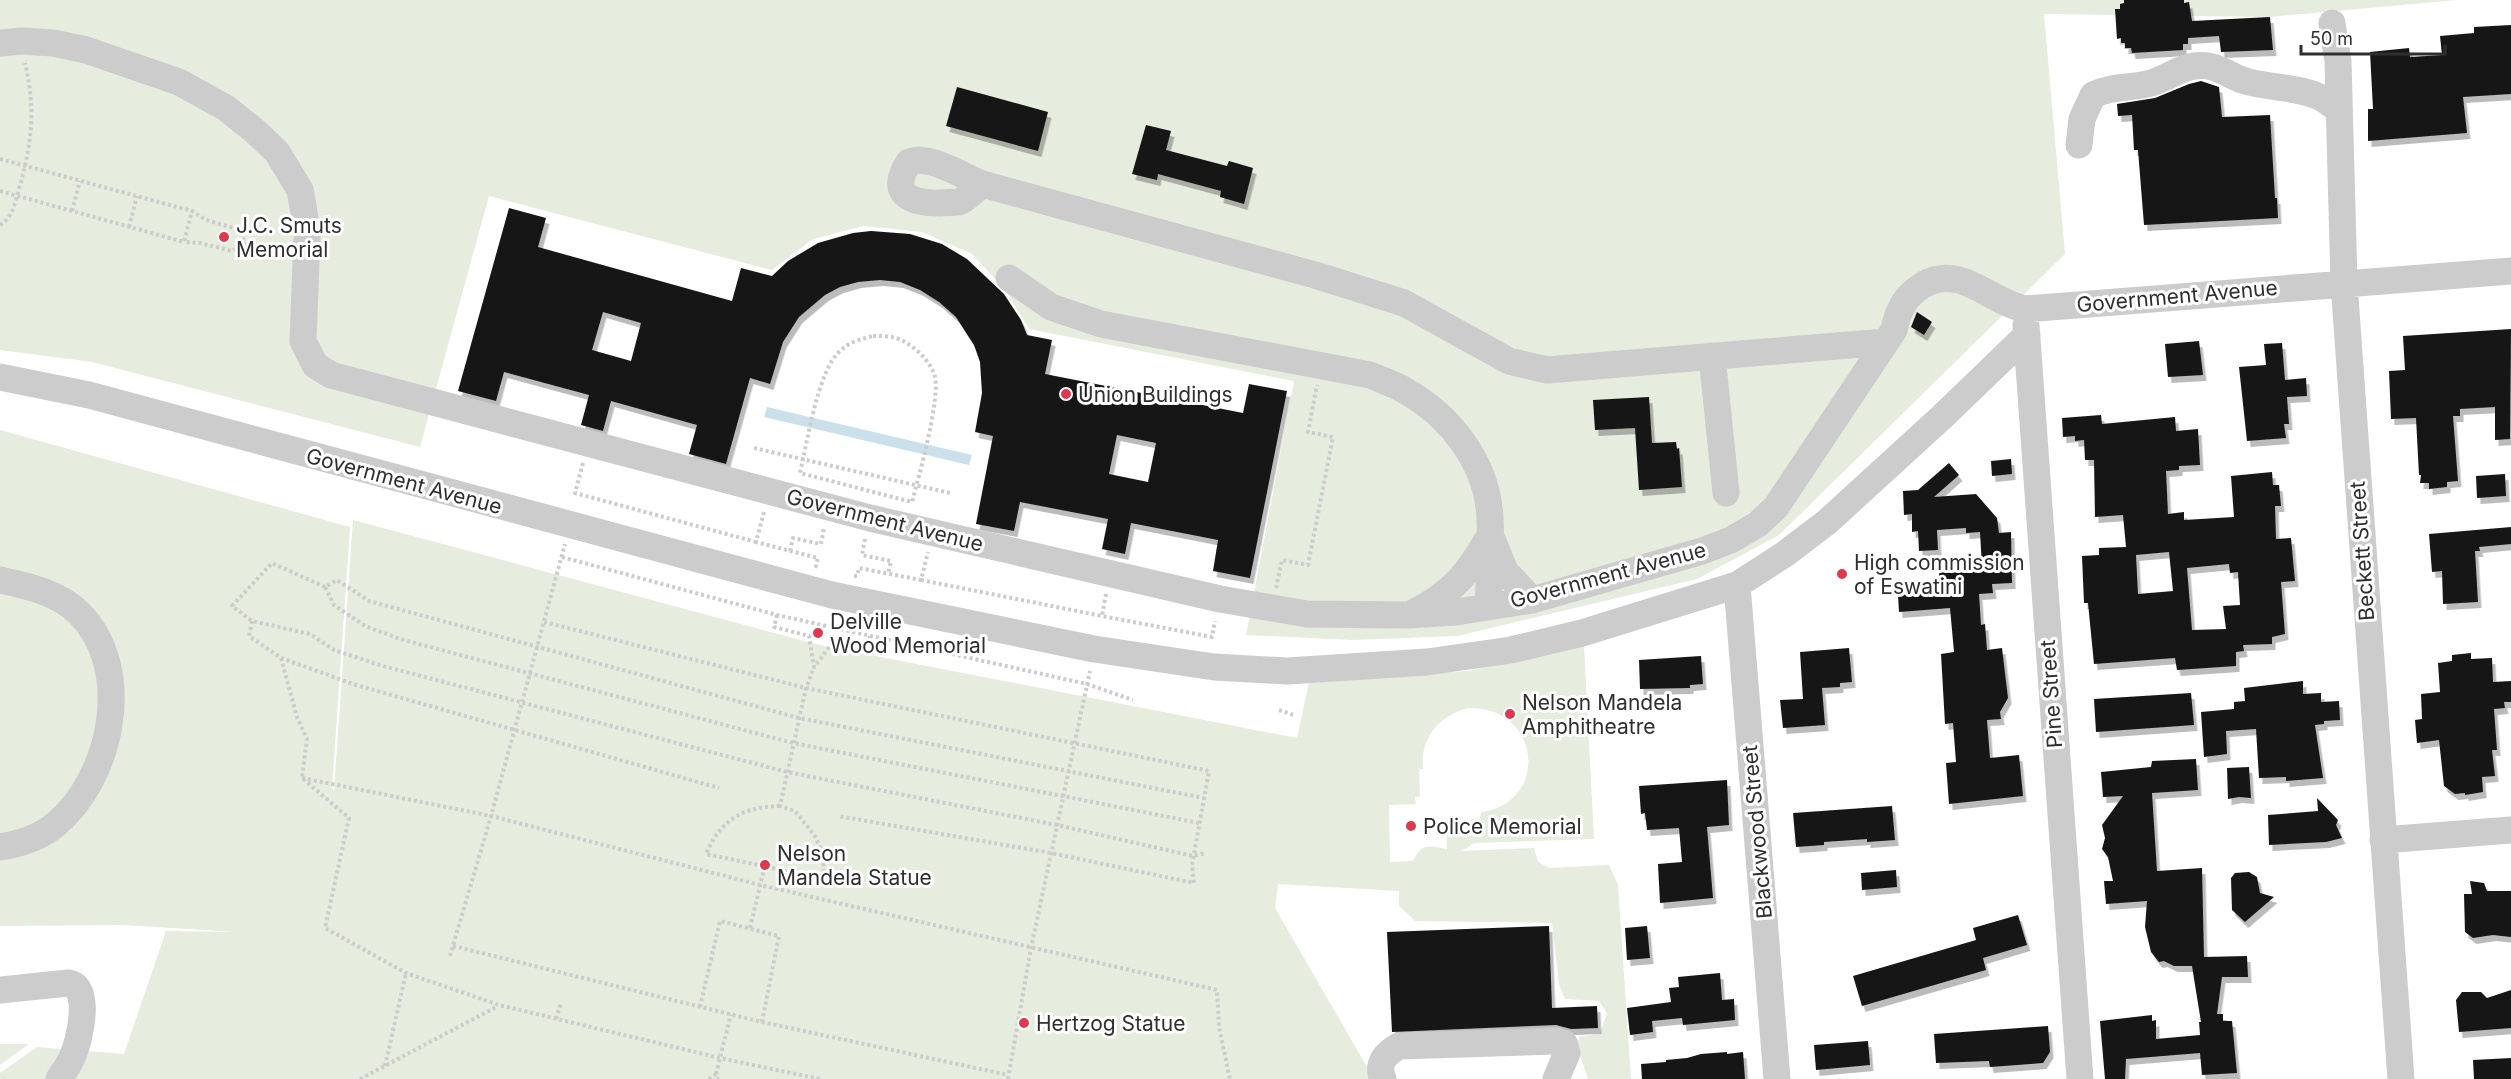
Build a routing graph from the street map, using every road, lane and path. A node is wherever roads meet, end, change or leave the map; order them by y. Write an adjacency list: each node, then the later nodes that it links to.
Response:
1 (2332, 23): 3 (street, Beckett Street)
2 (10, 42): 6 (path); 26 (street, Government Avenue)
3 (2338, 110): 4 (street); 19 (street, Beckett Street)
4 (2079, 145)
5 (0, 159): 6 (path)
6 (26, 166): 7 (path); 10 (path)
7 (80, 181): 11 (path); 12 (path)
8 (982, 184): 23 (street)
9 (0, 191): 10 (path)
10 (17, 196): 12 (path); 14 (path)
11 (137, 196): 13 (path); 15 (path)
12 (72, 211): 15 (path)
13 (192, 211): 16 (path); 16 (path)
14 (0, 225)
15 (129, 227): 16 (path)
16 (184, 242)
17 (2511, 271): 19 (street, Government Avenue)
18 (1009, 278): 24 (street)
19 (2344, 283): 20 (street, Government Avenue); 86 (street, Beckett Street)
20 (2025, 309): 21 (street, Pine Street); 22 (street, Government Avenue)
21 (2027, 335): 47 (street, Government Avenue); 118 (street, Pine Street)
22 (1886, 342): 23 (street); 50 (street, Government Avenue)
23 (1712, 356): 31 (street)
24 (1321, 365): 36 (street); 52 (path)
25 (0, 377): 35 (street, Government Avenue)
26 (589, 442): 33 (street, Government Avenue); 37 (path)
27 (754, 448): 28 (path)
28 (803, 458): 29 (path); 29 (path); 29 (path)
29 (916, 485): 30 (path)
30 (950, 493)
31 (1726, 493)
32 (764, 509): 37 (path)
33 (870, 518): 42 (street, Government Avenue); 43 (path)
34 (825, 525): 39 (path)
35 (570, 526): 40 (path); 60 (street, Government Avenue)
36 (1490, 535): 50 (street); 51 (street); 54 (street)
37 (756, 542): 39 (path)
38 (928, 548): 46 (path)
39 (790, 551): 41 (path)
40 (562, 557): 53 (path); 57 (path)
41 (826, 570)
42 (1111, 573): 49 (street, Government Avenue); 55 (path)
43 (888, 574): 44 (path); 46 (path)
44 (847, 575)
45 (0, 580): 87 (street)
46 (921, 580): 55 (path)
47 (1737, 585): 60 (street, Government Avenue); 117 (street, Blackwood Street)
48 (325, 587): 56 (path); 59 (path); 63 (path)
49 (1220, 599): 52 (street, Government Avenue); 55 (path)
50 (1532, 600): 51 (street, Government Avenue)
51 (1488, 607): 54 (street, Government Avenue)
52 (1272, 609): 54 (street, Government Avenue)
53 (777, 615): 58 (path); 62 (path)
54 (1408, 615)
55 (1102, 616)
56 (252, 621): 61 (path); 67 (path)
57 (544, 622): 59 (path); 65 (path)
58 (870, 636): 62 (path); 64 (path)
59 (537, 648): 63 (path); 70 (path)
60 (1094, 649): 64 (path)
61 (281, 658): 71 (path); 76 (path)
62 (814, 667): 65 (path)
63 (529, 673): 67 (path); 73 (path)
64 (1087, 684): 66 (path); 72 (path)
65 (806, 688): 70 (path); 72 (path)
66 (1133, 700)
67 (521, 704): 71 (path); 75 (path)
68 (1279, 710): 69 (path)
69 (1294, 715)
70 (799, 718): 73 (path); 74 (path)
71 (513, 732): 77 (path); 81 (path)
72 (1075, 742): 74 (path); 79 (path)
73 (794, 743): 75 (path); 78 (path)
74 (1069, 771): 78 (path); 79 (path)
75 (787, 772): 80 (path); 84 (path)
76 (302, 778): 81 (path); 97 (path)
77 (719, 788)
78 (1063, 796): 83 (path); 84 (path)
79 (1204, 798): 83 (path)
80 (780, 806): 91 (path); 91 (path)
81 (491, 816): 92 (path); 94 (path)
82 (838, 816): 88 (path)
83 (1199, 823): 90 (path)
84 (1057, 825): 88 (path); 90 (path)
85 (2511, 830): 86 (street)
86 (2383, 840): 119 (street, Beckett Street)
87 (0, 847)
88 (1051, 853): 90 (path); 95 (path)
89 (1206, 853): 90 (path)
90 (1193, 856)
91 (765, 865): 92 (path)
92 (760, 885): 93 (path); 95 (path)
93 (750, 928): 101 (path); 104 (path)
94 (453, 946): 96 (path); 101 (path)
95 (1031, 948): 108 (path); 114 (path)
96 (450, 956)
97 (406, 973): 100 (path); 106 (path)
98 (0, 990): 109 (street)
99 (561, 1003): 103 (path)
100 (499, 1005): 103 (path); 106 (path)
101 (700, 1007): 102 (path)
102 (731, 1014): 104 (path); 105 (path)
103 (556, 1019): 105 (path)
104 (762, 1022): 108 (path)
105 (720, 1058): 107 (path); 113 (path)
106 (385, 1066): 110 (path)
107 (716, 1074): 111 (path); 112 (path)
108 (1008, 1077)
109 (59, 1079)
110 (360, 1079)
111 (709, 1079)
112 (718, 1079)
113 (820, 1079)
114 (1230, 1079)
115 (1383, 1079): 116 (street)
116 (1556, 1079)
117 (1777, 1079)
118 (2080, 1079)
119 (2402, 1079)

